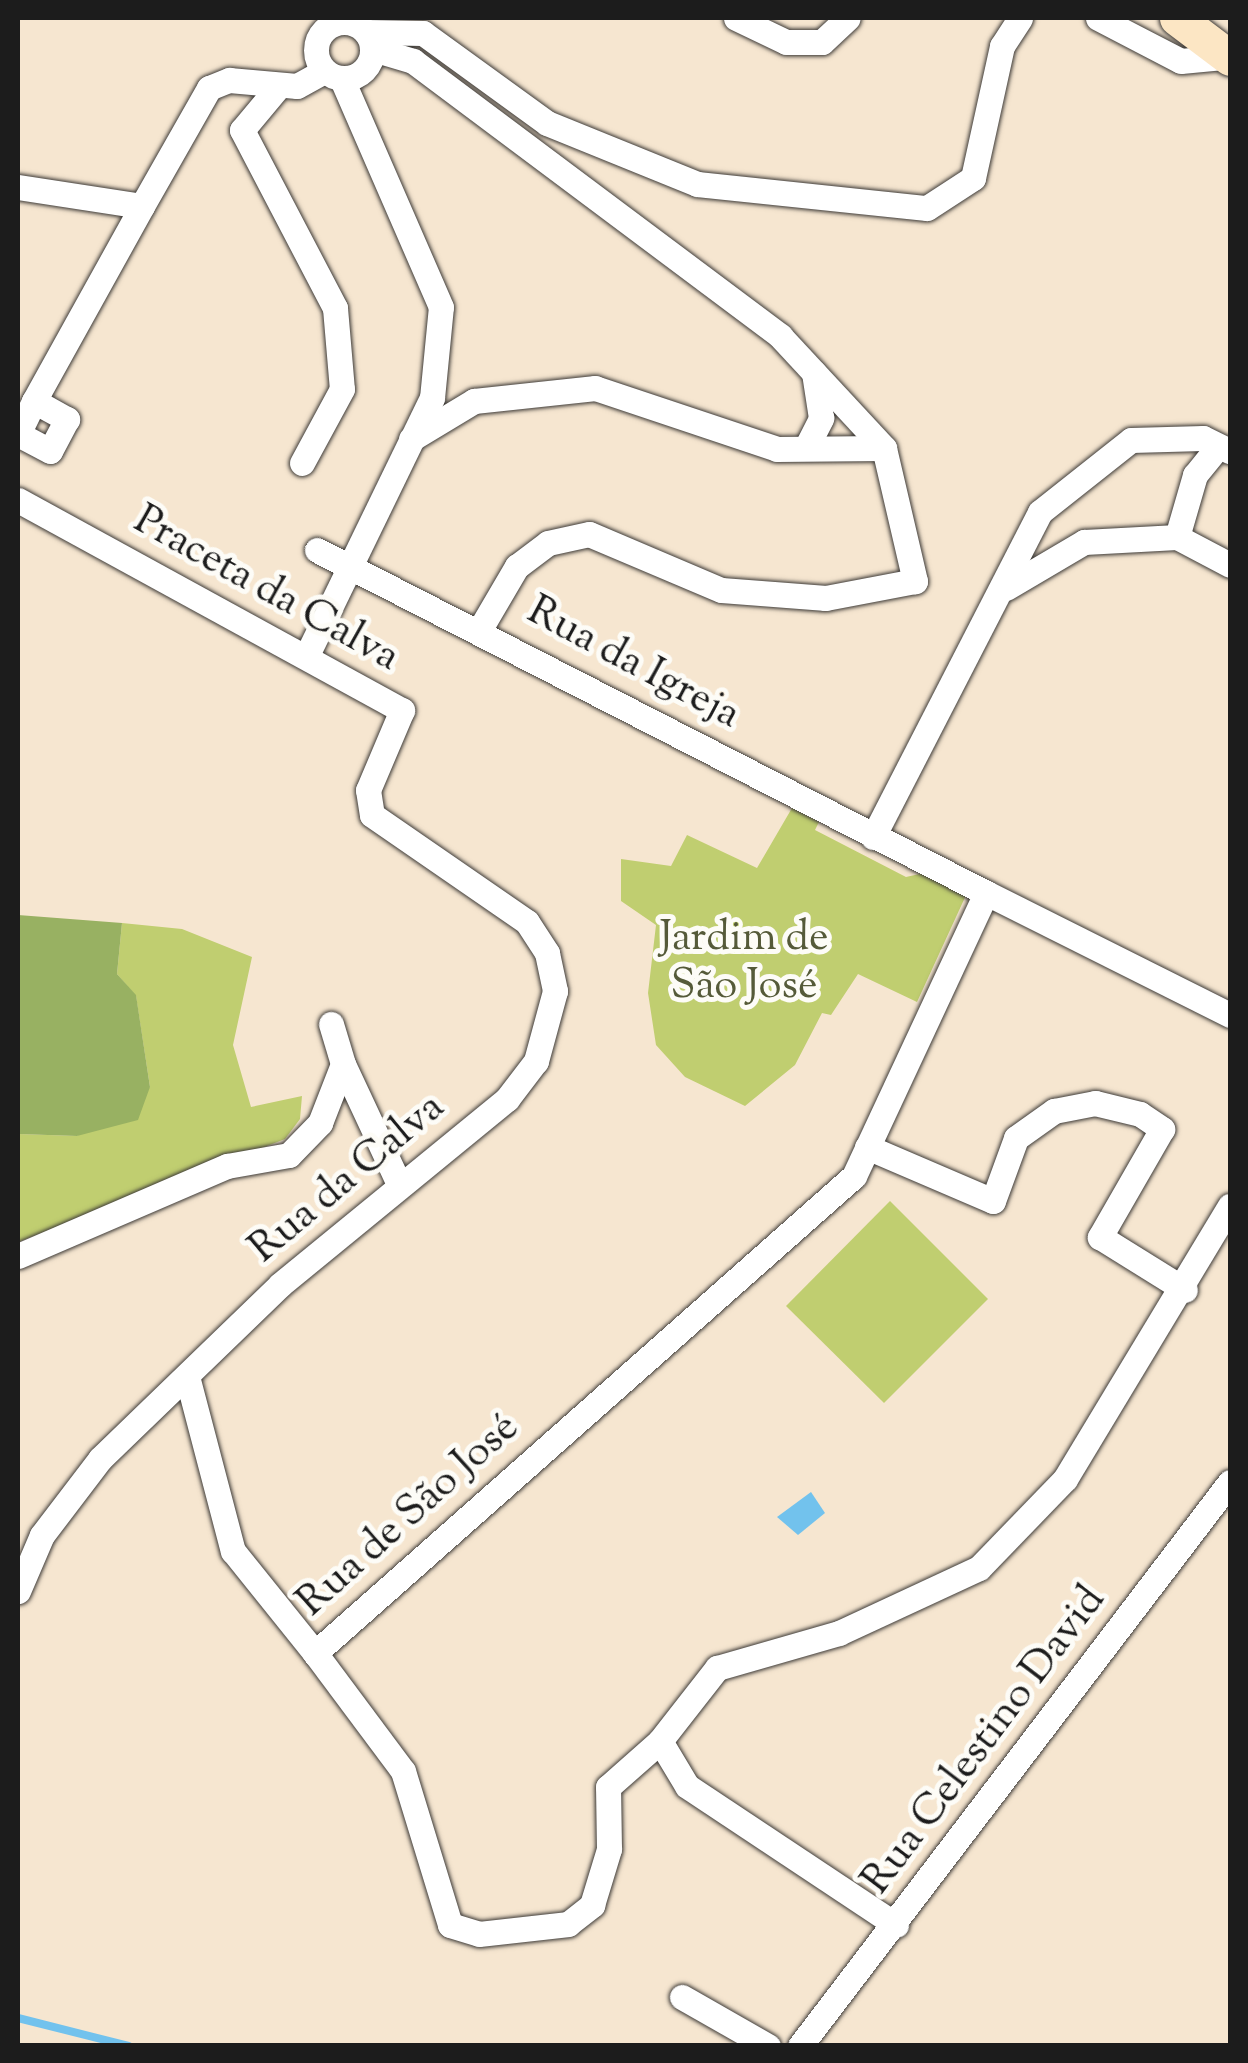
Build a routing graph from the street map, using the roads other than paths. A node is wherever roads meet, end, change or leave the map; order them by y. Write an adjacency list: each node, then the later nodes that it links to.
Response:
1 (736, 18): 2 (street)
2 (848, 18)
3 (1020, 18): 6 (street)
4 (1098, 18): 7 (street)
5 (1177, 18): 7 (main road)
6 (369, 41): 8 (street); 8 (street); 12 (street)
7 (1227, 58)
8 (333, 75): 9 (street); 14 (street)
9 (278, 86): 11 (street); 18 (street)
10 (18, 187): 11 (street)
11 (142, 206): 13 (street)
12 (814, 373): 16 (street); 17 (street)
13 (34, 400)
14 (412, 440): 16 (street); 23 (street)
15 (1226, 443): 20 (street); 24 (street)
16 (806, 448): 17 (street)
17 (884, 448): 25 (street)
18 (302, 463)
19 (18, 500): 26 (street, Praceta da Calva)
20 (1176, 537): 22 (street); 24 (street)
21 (318, 550): 23 (street, Rua da Igreja)
22 (1230, 565)
23 (352, 567): 25 (street, Rua da Igreja); 26 (street)
24 (995, 598): 27 (street)
25 (480, 629): 27 (street, Rua da Igreja)
26 (308, 655): 28 (street, Praceta da Calva)
27 (873, 837): 29 (street, Rua da Igreja)
28 (394, 838): 34 (street, Rua da Calva)
29 (986, 893): 30 (street, Rua da Igreja); 33 (street, Rua de São José)
30 (1230, 1015)
31 (332, 1024): 32 (street)
32 (343, 1064): 34 (street); 36 (street)
33 (867, 1147): 37 (street); 41 (street, Rua de São José)
34 (400, 1184): 38 (street, Rua da Calva)
35 (1230, 1206): 37 (street, Rua de São José)
36 (18, 1256)
37 (1185, 1290): 42 (street, Rua de São José)
38 (188, 1380): 40 (street, Rua da Calva); 41 (street)
39 (1230, 1482): 43 (street, Rua Celestino David)
40 (18, 1592)
41 (315, 1652): 42 (street, Rua de São José)
42 (660, 1741): 43 (street)
43 (896, 1925): 46 (street, Rua Celestino David)
44 (682, 1998): 45 (street)
45 (768, 2046)
46 (800, 2046)

